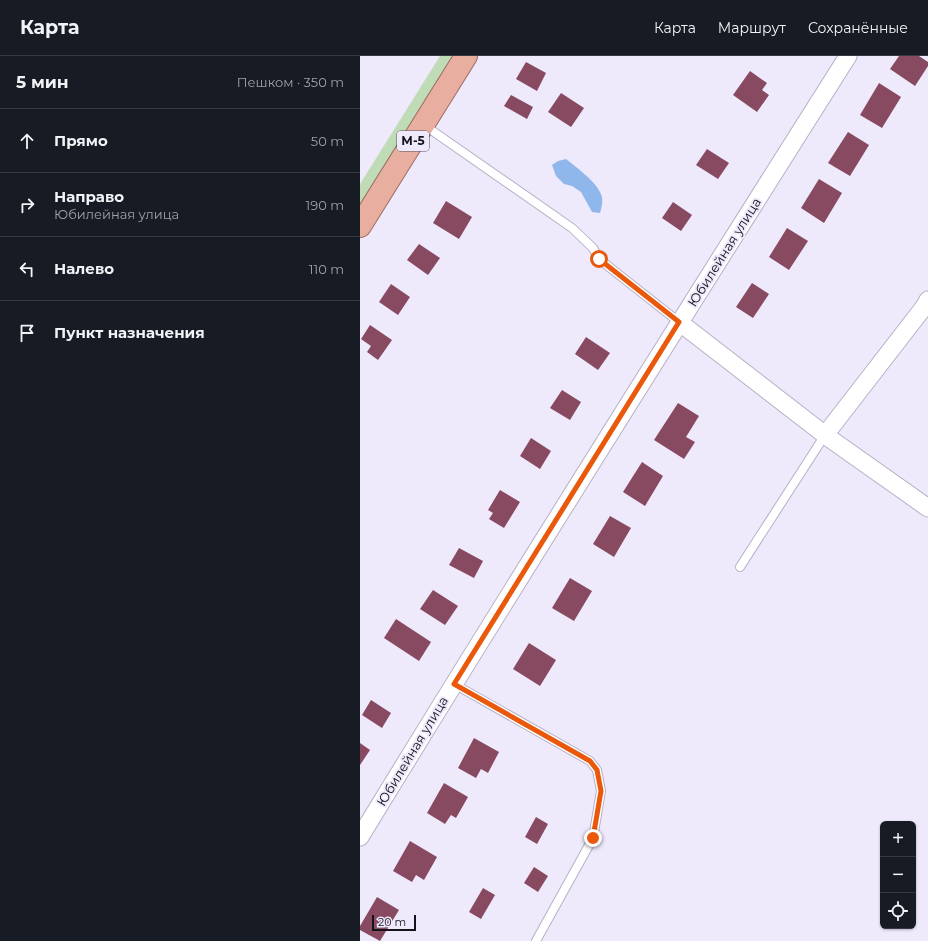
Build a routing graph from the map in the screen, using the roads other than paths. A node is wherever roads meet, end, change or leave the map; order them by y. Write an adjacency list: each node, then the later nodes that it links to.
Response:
1 (466, 56): 3 (highway, М-5)
2 (848, 56): 6 (street, Юбилейная улица)
3 (423, 124): 4 (highway, М-5); 6 (lane)
4 (360, 226)
5 (928, 300): 7 (street)
6 (679, 322): 7 (street); 10 (street, Юбилейная улица)
7 (825, 435): 8 (street); 9 (lane)
8 (928, 508)
9 (740, 567)
10 (454, 684): 11 (street, Юбилейная улица); 12 (lane)
11 (360, 837)
12 (536, 941)

